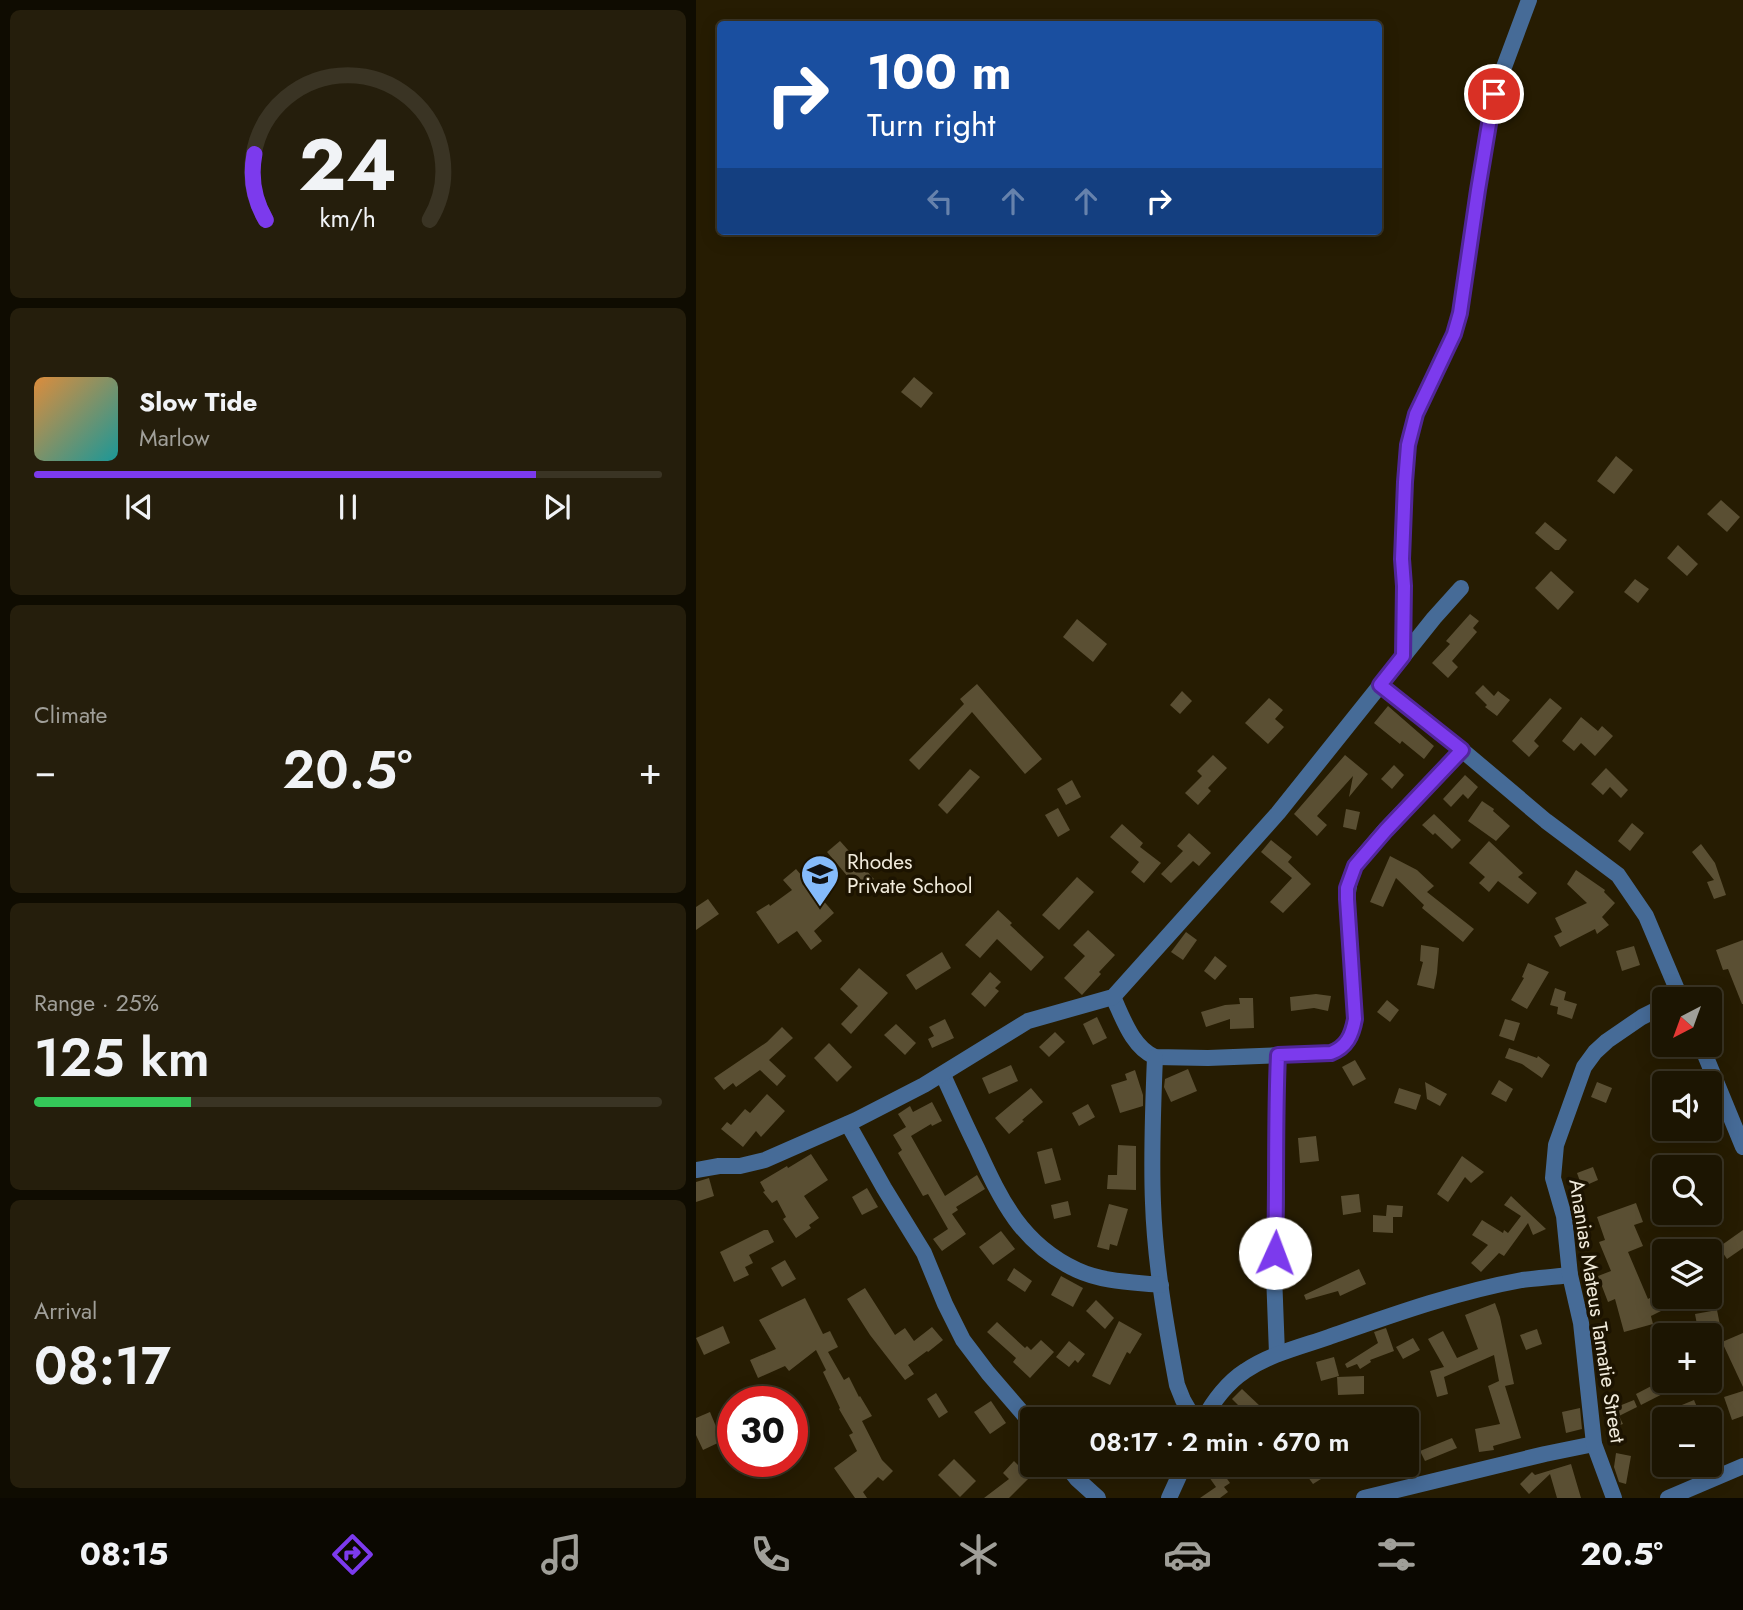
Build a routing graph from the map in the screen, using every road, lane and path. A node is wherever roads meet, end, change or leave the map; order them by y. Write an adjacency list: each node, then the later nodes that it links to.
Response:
1 (1529, 0): 3 (street)
2 (1461, 588): 3 (street)
3 (1403, 656): 4 (street)
4 (1380, 685): 5 (street); 7 (street)
5 (1462, 750): 6 (street); 9 (street)
6 (1674, 987)
7 (1113, 997): 10 (street); 12 (street)
8 (1652, 1013): 17 (street, Ananias Mateus Tamatie Street)
9 (1278, 1055): 10 (street); 19 (street)
10 (1155, 1057): 18 (street)
11 (1706, 1057): 14 (street)
12 (943, 1075): 13 (street); 18 (street)
13 (848, 1124): 16 (street); 22 (street)
14 (1738, 1126): 15 (street)
15 (1742, 1147)
16 (696, 1170)
17 (1570, 1275): 19 (street); 23 (street, Ananias Mateus Tamatie Street)
18 (1161, 1285): 20 (street)
19 (1277, 1354): 21 (street)
20 (1187, 1407)
21 (1211, 1407)
22 (1020, 1410)
23 (1594, 1444): 29 (street); 30 (street, Ananias Mateus Tamatie Street)
24 (1742, 1466): 31 (street)
25 (1075, 1477): 27 (street)
26 (1179, 1477): 28 (street)
27 (1098, 1498)
28 (1169, 1498)
29 (1364, 1498)
30 (1614, 1498)
31 (1668, 1498)

